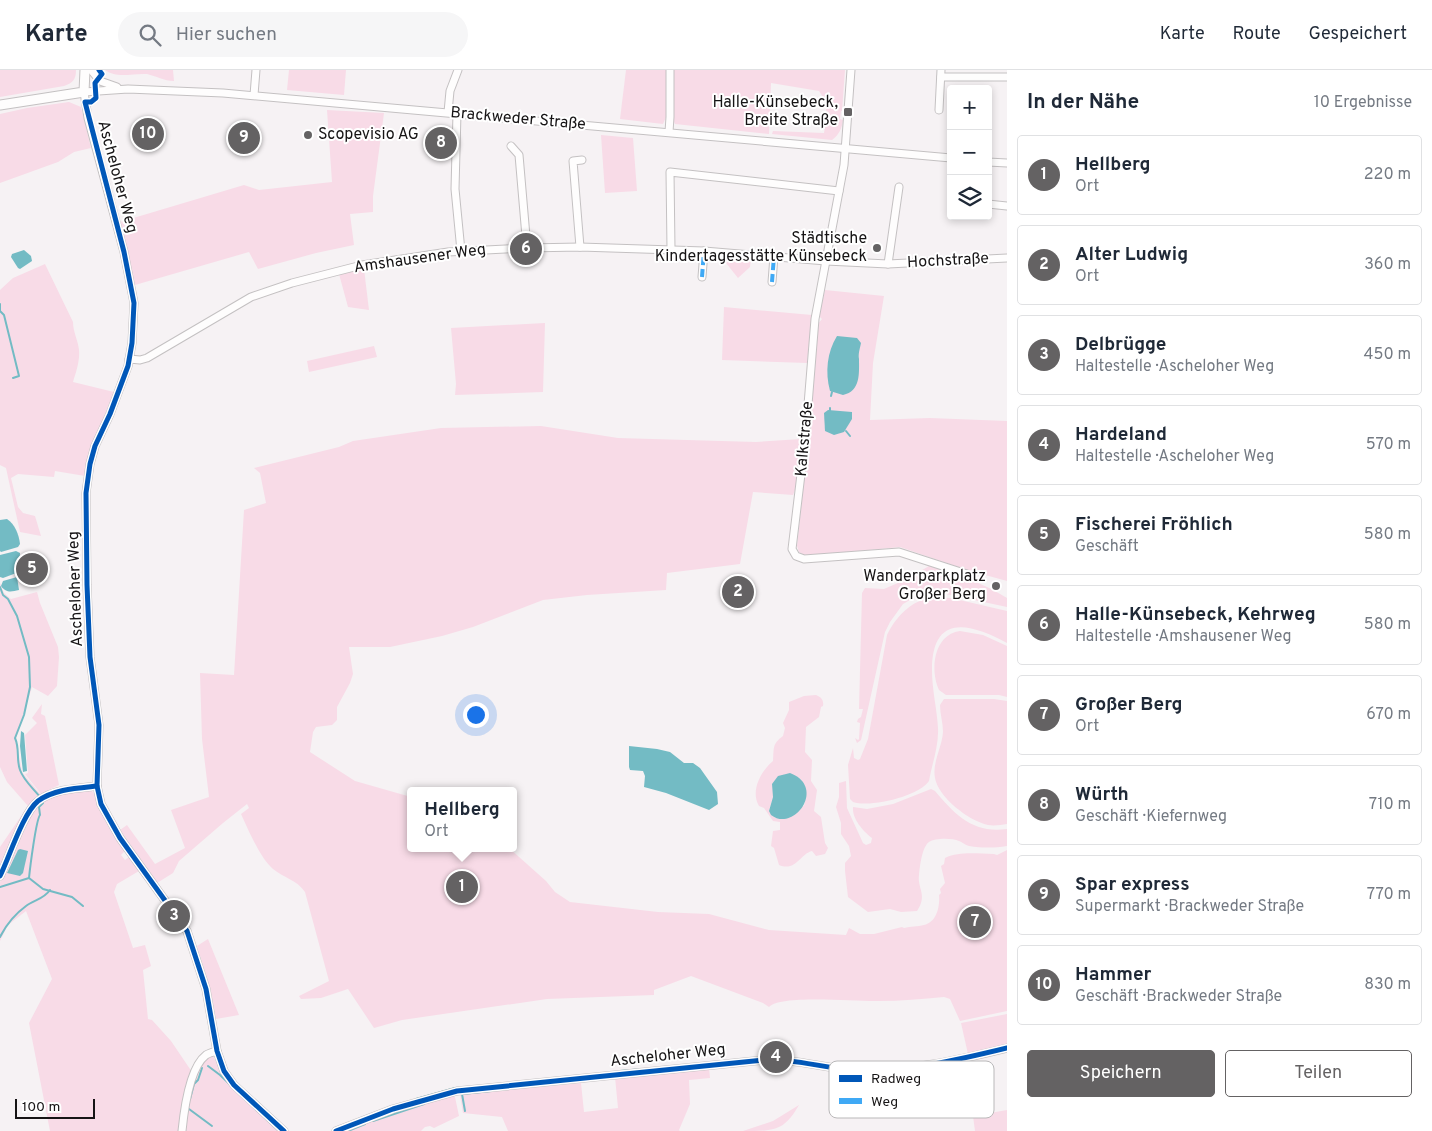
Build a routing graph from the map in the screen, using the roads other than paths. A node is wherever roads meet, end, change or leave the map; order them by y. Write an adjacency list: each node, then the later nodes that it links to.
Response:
1 (85, 70): 10 (main road)
2 (91, 70): 9 (street)
3 (256, 70): 11 (street)
4 (458, 70): 14 (street)
5 (670, 70): 16 (street)
6 (850, 70): 18 (street, Kalkstraße)
7 (941, 74): 8 (street); 13 (street)
8 (1007, 78)
9 (128, 89): 10 (street, Brackweder Straße); 11 (street, Brackweder Straße)
10 (84, 92): 12 (main road); 38 (street, Ascheloher Weg)
11 (254, 95): 14 (street, Brackweder Straße)
12 (0, 105)
13 (939, 110)
14 (448, 112): 15 (street, Brackweder Straße)
15 (457, 113): 16 (street, Brackweder Straße); 30 (street)
16 (669, 132): 18 (street, Brackweder Straße)
17 (511, 146): 28 (street)
18 (846, 149): 19 (street, Brackweder Straße); 24 (street, Kalkstraße)
19 (947, 158)
20 (582, 160): 27 (street)
21 (992, 162): 22 (street)
22 (1007, 163)
23 (899, 187): 35 (street, Hochstraße)
24 (839, 191): 29 (street); 34 (street, Kalkstraße)
25 (992, 204): 26 (street)
26 (1007, 206)
27 (580, 247): 28 (street, Amshausener Weg); 29 (street, Amshausener Weg)
28 (528, 248): 30 (street, Amshausener Weg)
29 (672, 249): 31 (street, Amshausener Weg)
30 (461, 251): 38 (street, Amshausener Weg)
31 (704, 251): 32 (street, Amshausener Weg); 36 (street)
32 (774, 256): 34 (street, Hochstraße); 37 (street)
33 (1007, 258): 35 (street, Hochstraße)
34 (826, 261): 35 (street, Hochstraße); 39 (street, Kalkstraße)
35 (888, 264)
36 (702, 277)
37 (772, 282)
38 (129, 359): 40 (street, Ascheloher Weg)
39 (967, 574)
40 (97, 786): 41 (street); 43 (street, Ascheloher Weg)
41 (0, 876)
42 (1007, 1048): 44 (street, Ascheloher Weg)
43 (217, 1051): 46 (street); 47 (street, Ascheloher Weg)
44 (947, 1061)
45 (829, 1067): 48 (street, Ascheloher Weg)
46 (182, 1131)
47 (284, 1131)
48 (336, 1131)

